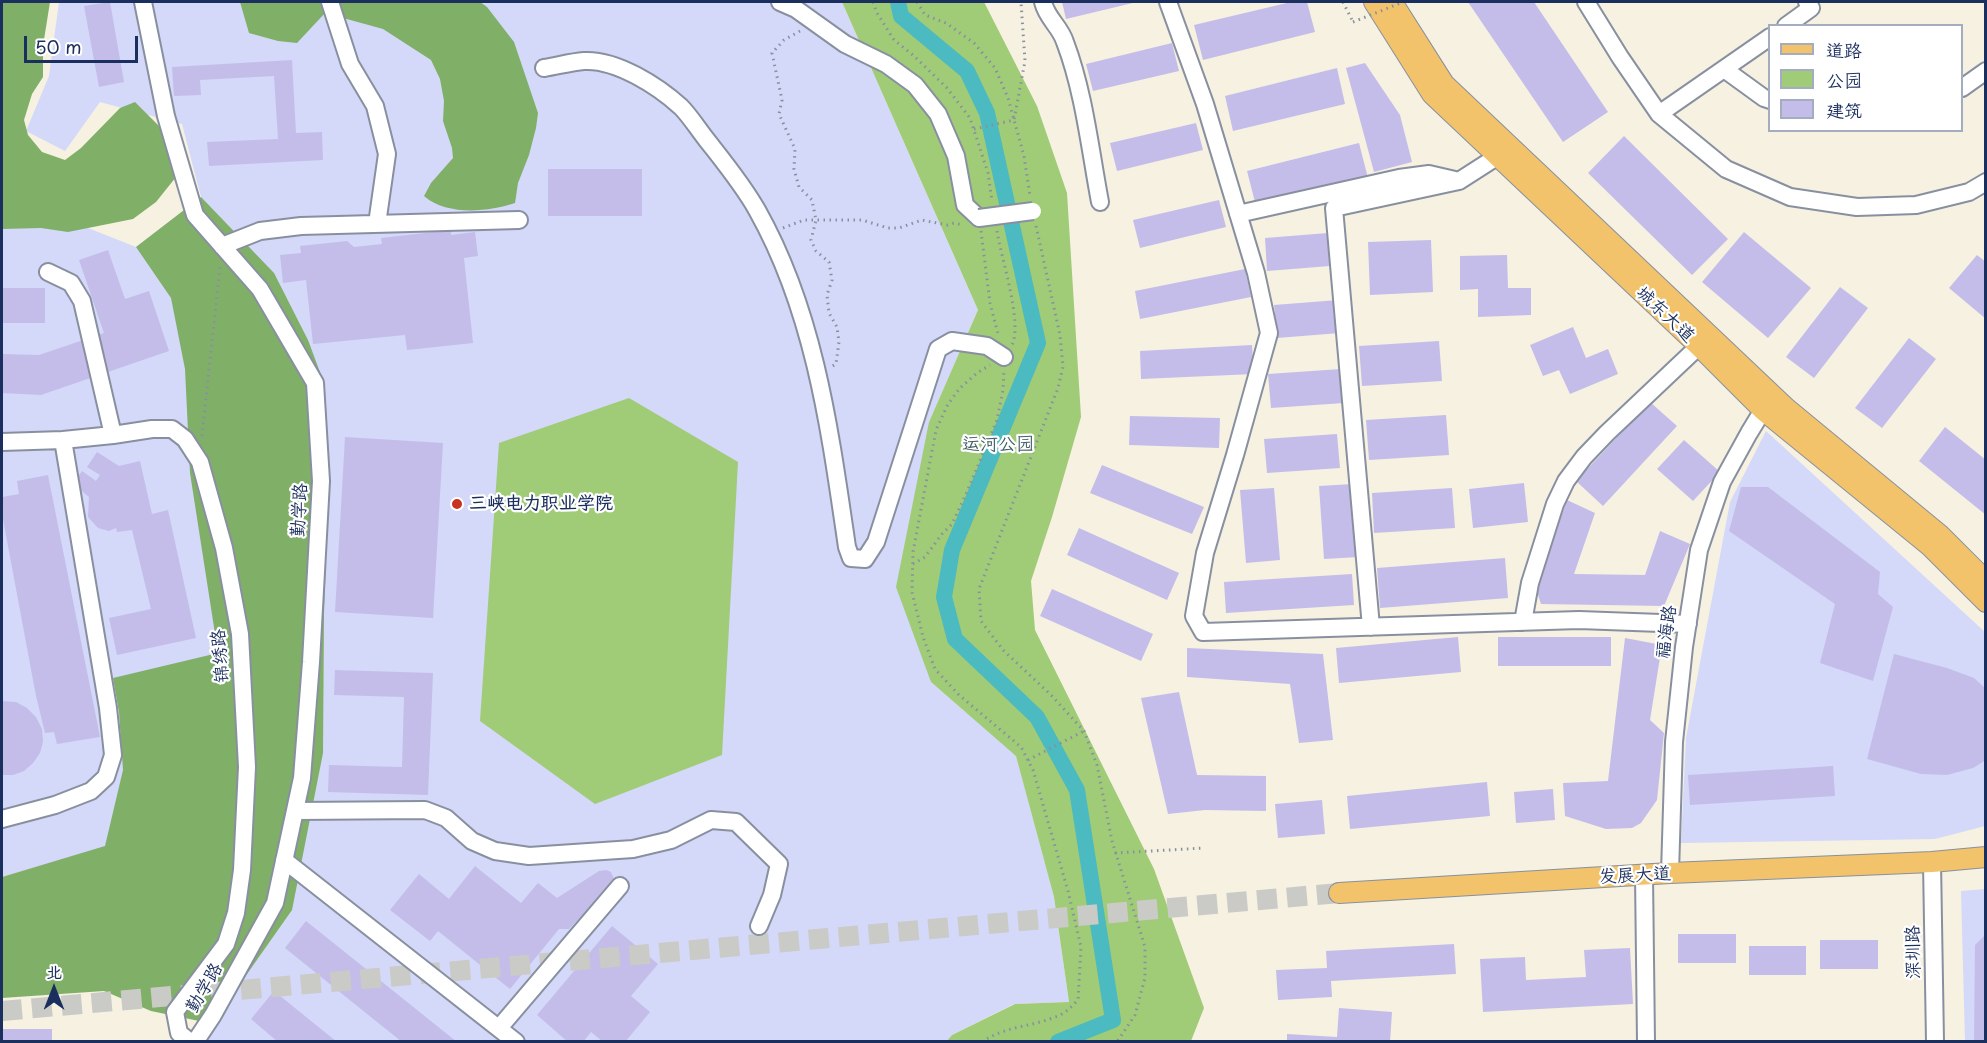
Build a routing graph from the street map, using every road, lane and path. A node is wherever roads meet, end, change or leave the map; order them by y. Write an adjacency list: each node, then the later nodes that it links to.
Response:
1 (143, 2): 39 (street, 勤学路)
2 (330, 2): 36 (street)
3 (780, 2): 14 (street)
4 (917, 2): 23 (path)
5 (1021, 2): 23 (path)
6 (1043, 2): 29 (street)
7 (1168, 2): 32 (street)
8 (1343, 2): 11 (path, bridge)
9 (1374, 2): 25 (main road, 城东大道)
10 (1392, 2): 50 (main road, 城东大道)
11 (1403, 2)
12 (1586, 2): 22 (street)
13 (1807, 2): 15 (street)
14 (815, 22): 33 (street); 35 (path)
15 (1789, 24)
16 (1768, 38): 18 (street)
17 (544, 68): 38 (street)
18 (1724, 69): 21 (street); 22 (street)
19 (1986, 71): 20 (street)
20 (1963, 87)
21 (1768, 99)
22 (1659, 114): 28 (street)
23 (1014, 120): 24 (path); 31 (path)
24 (974, 129)
25 (1498, 156): 27 (street); 41 (main road, 城东大道)
26 (988, 173): 30 (path)
27 (1459, 181): 32 (street); 54 (street)
28 (1986, 182)
29 (1100, 201)
30 (993, 208)
31 (1033, 211): 33 (street, bridge); 55 (path)
32 (1238, 214): 54 (street)
33 (980, 218): 35 (path); 42 (path)
34 (519, 220): 36 (street)
35 (816, 220): 38 (path); 43 (path)
36 (377, 224): 39 (street)
37 (997, 231): 42 (path)
38 (769, 235): 43 (street)
39 (222, 246): 48 (path); 57 (street, 勤学路)
40 (48, 272): 45 (street)
41 (1699, 346): 44 (main road, 城东大道); 52 (street)
42 (1004, 357): 43 (street); 49 (path); 49 (path)
43 (818, 378)
44 (1763, 410): 51 (main road, 城东大道); 53 (street, 福海路)
45 (113, 435): 46 (street, 锦绣路); 48 (street, 锦绣路)
46 (63, 440): 47 (street, 锦绣路); 58 (street)
47 (2, 442)
48 (200, 462): 71 (street, 锦绣路)
49 (913, 564): 56 (path)
50 (1986, 581)
51 (1986, 602)
52 (1523, 622): 53 (street); 54 (street)
53 (1688, 624): 65 (street, 福海路)
54 (1371, 627)
55 (1084, 731): 56 (path); 61 (path)
56 (1028, 760): 74 (path)
57 (295, 811): 63 (street, 勤学路); 69 (street)
58 (2, 819)
59 (1986, 847): 64 (main road, 发展大道)
60 (1204, 848): 61 (path)
61 (1115, 853): 75 (path)
62 (1986, 857): 64 (main road, 发展大道)
63 (284, 860): 70 (street); 72 (street, 勤学路)
64 (1932, 862): 65 (main road, 发展大道); 77 (street, 深圳路)
65 (1670, 873): 66 (main road, 发展大道)
66 (1644, 875): 68 (main road, 发展大道); 76 (street)
67 (620, 886): 70 (street)
68 (1339, 893)
69 (759, 926)
70 (500, 1028): 73 (street)
71 (190, 1041)
72 (195, 1041)
73 (516, 1041)
74 (982, 1041)
75 (1117, 1041)
76 (1646, 1041)
77 (1935, 1041)

